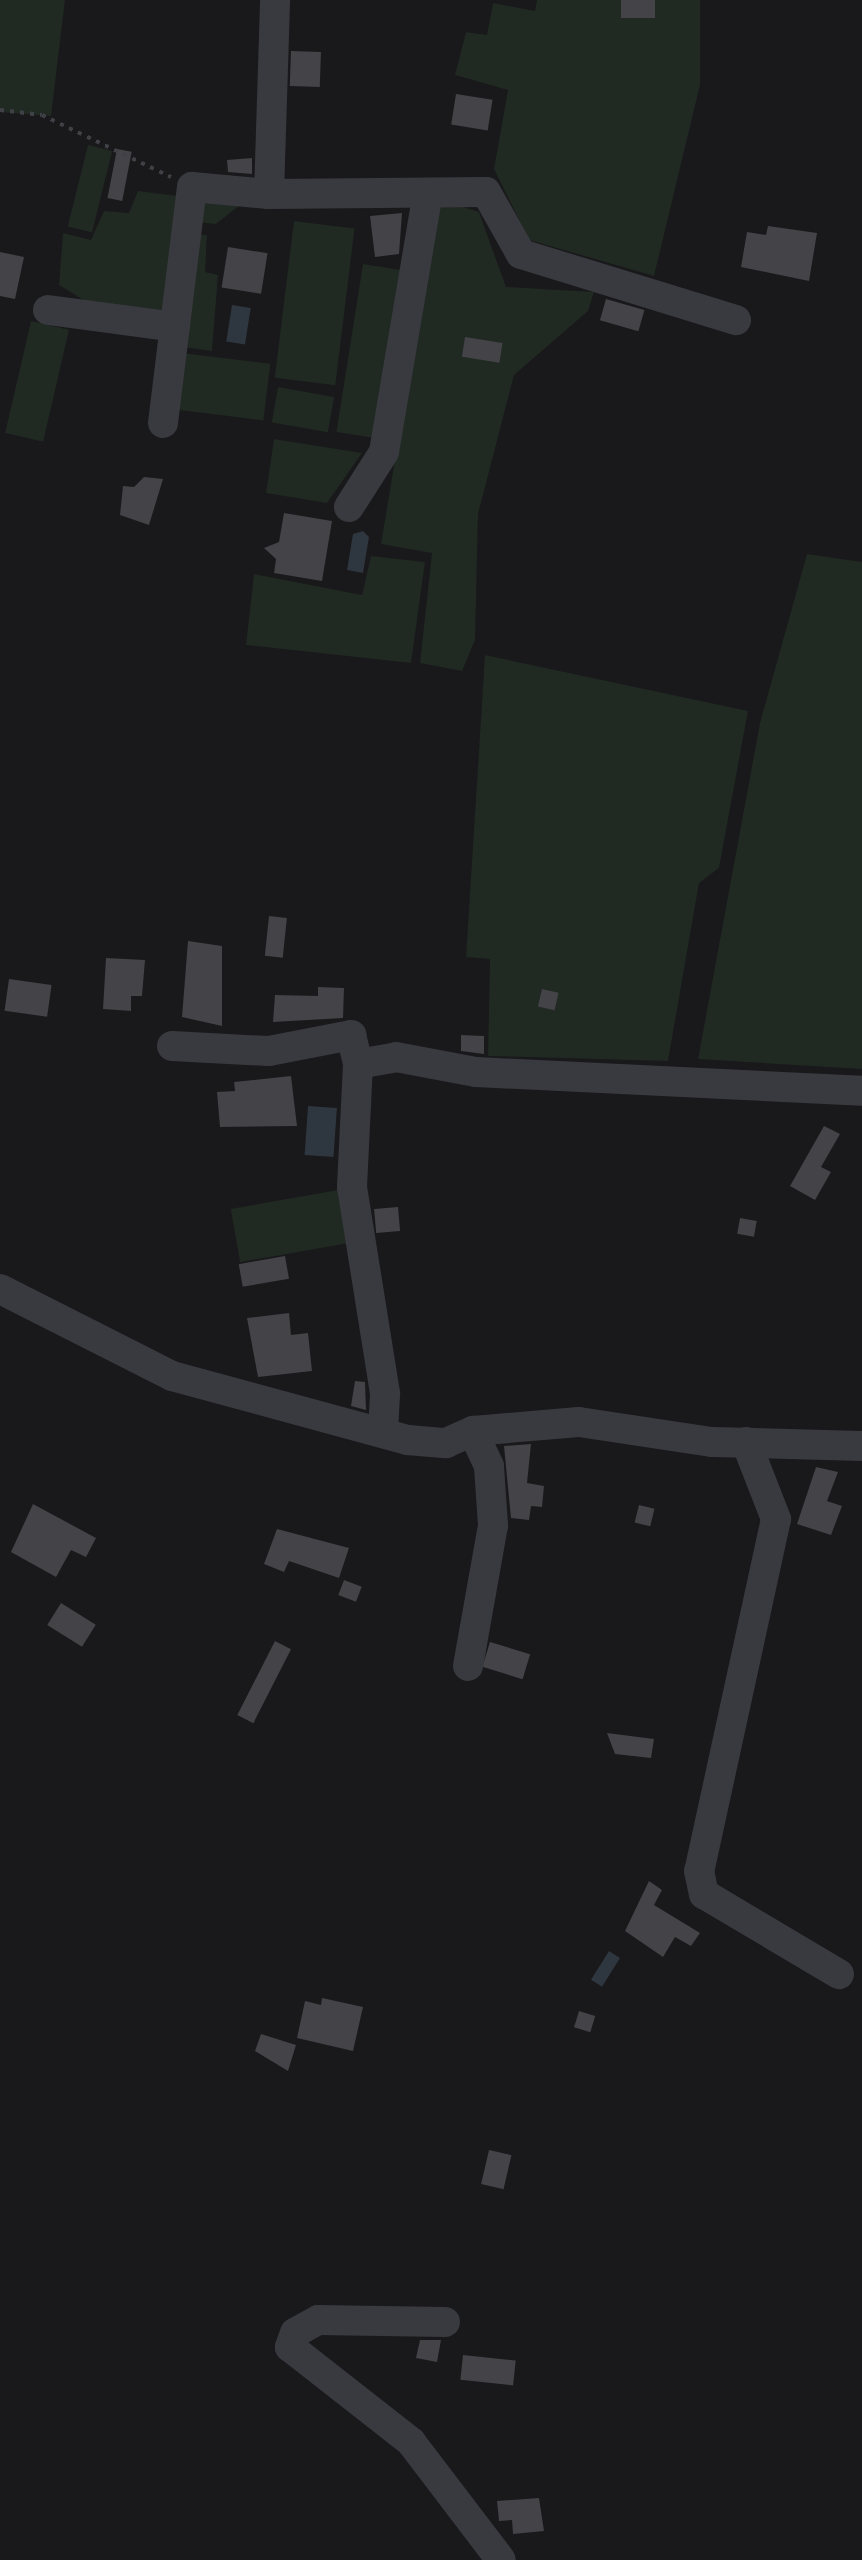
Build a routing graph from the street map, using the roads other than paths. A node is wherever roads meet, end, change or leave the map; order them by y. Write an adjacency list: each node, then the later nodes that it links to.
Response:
1 (275, 0): 3 (street)
2 (428, 193): 3 (street); 5 (street); 8 (street)
3 (269, 194): 6 (street)
4 (48, 310): 6 (street)
5 (736, 320)
6 (175, 327): 7 (street)
7 (163, 423)
8 (349, 507)
9 (172, 1046): 10 (street)
10 (358, 1064): 11 (street); 14 (street)
11 (862, 1091)
12 (0, 1289): 14 (street)
13 (473, 1431): 14 (street); 15 (street); 17 (street)
14 (383, 1433)
15 (746, 1442): 16 (street); 18 (street)
16 (862, 1446)
17 (468, 1666)
18 (839, 1974)
19 (445, 2322): 20 (street)
20 (501, 2560)

